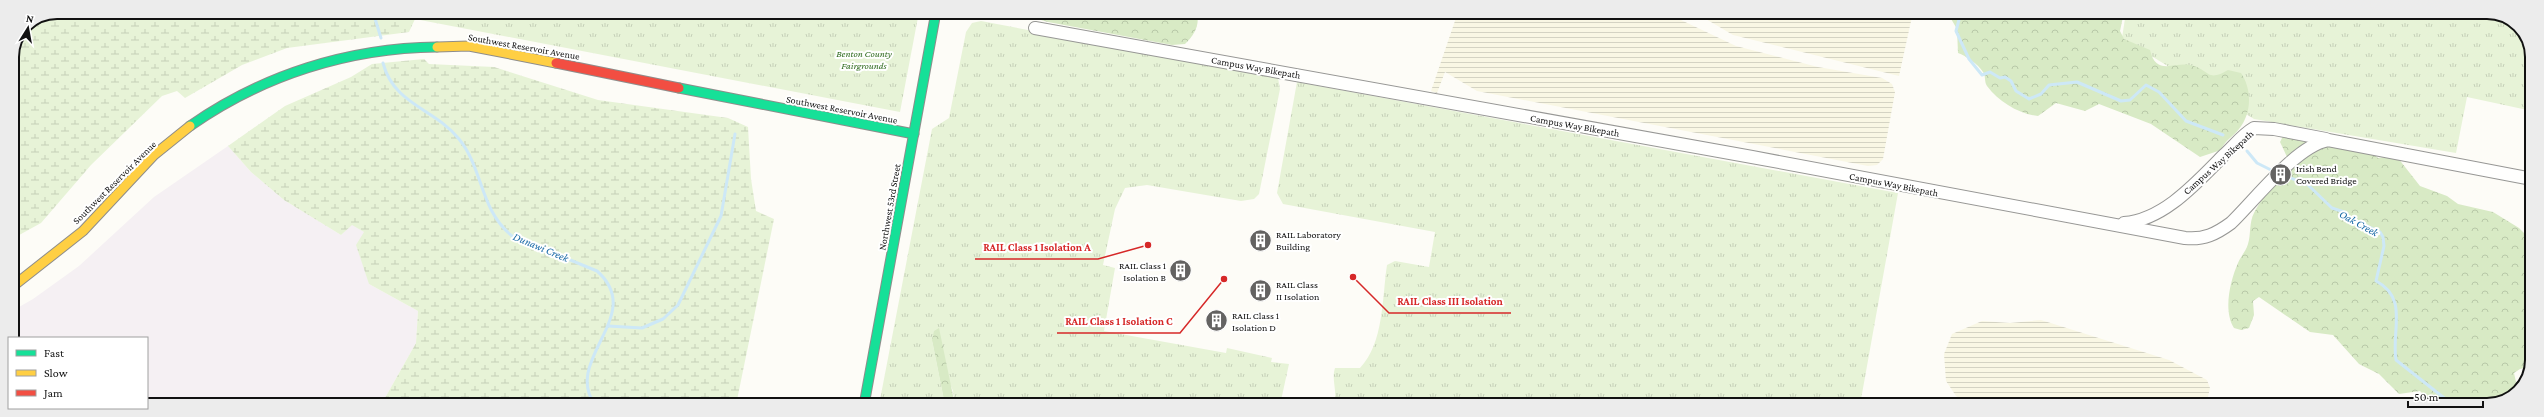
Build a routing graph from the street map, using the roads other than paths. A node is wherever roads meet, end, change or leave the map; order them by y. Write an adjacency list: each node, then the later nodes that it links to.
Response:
1 (935, 19): 3 (main road, Northwest 53rd Street)
2 (1035, 28): 6 (street, Campus Way Bikepath)
3 (914, 134): 7 (main road, Southwest Reservoir Avenue); 8 (main road, Northwest 53rd Street)
4 (2328, 140): 5 (street, Campus Way Bikepath); 6 (street, Campus Way Bikepath); 6 (street, Campus Way Bikepath)
5 (2525, 178)
6 (2114, 224)
7 (19, 283)
8 (865, 398)

